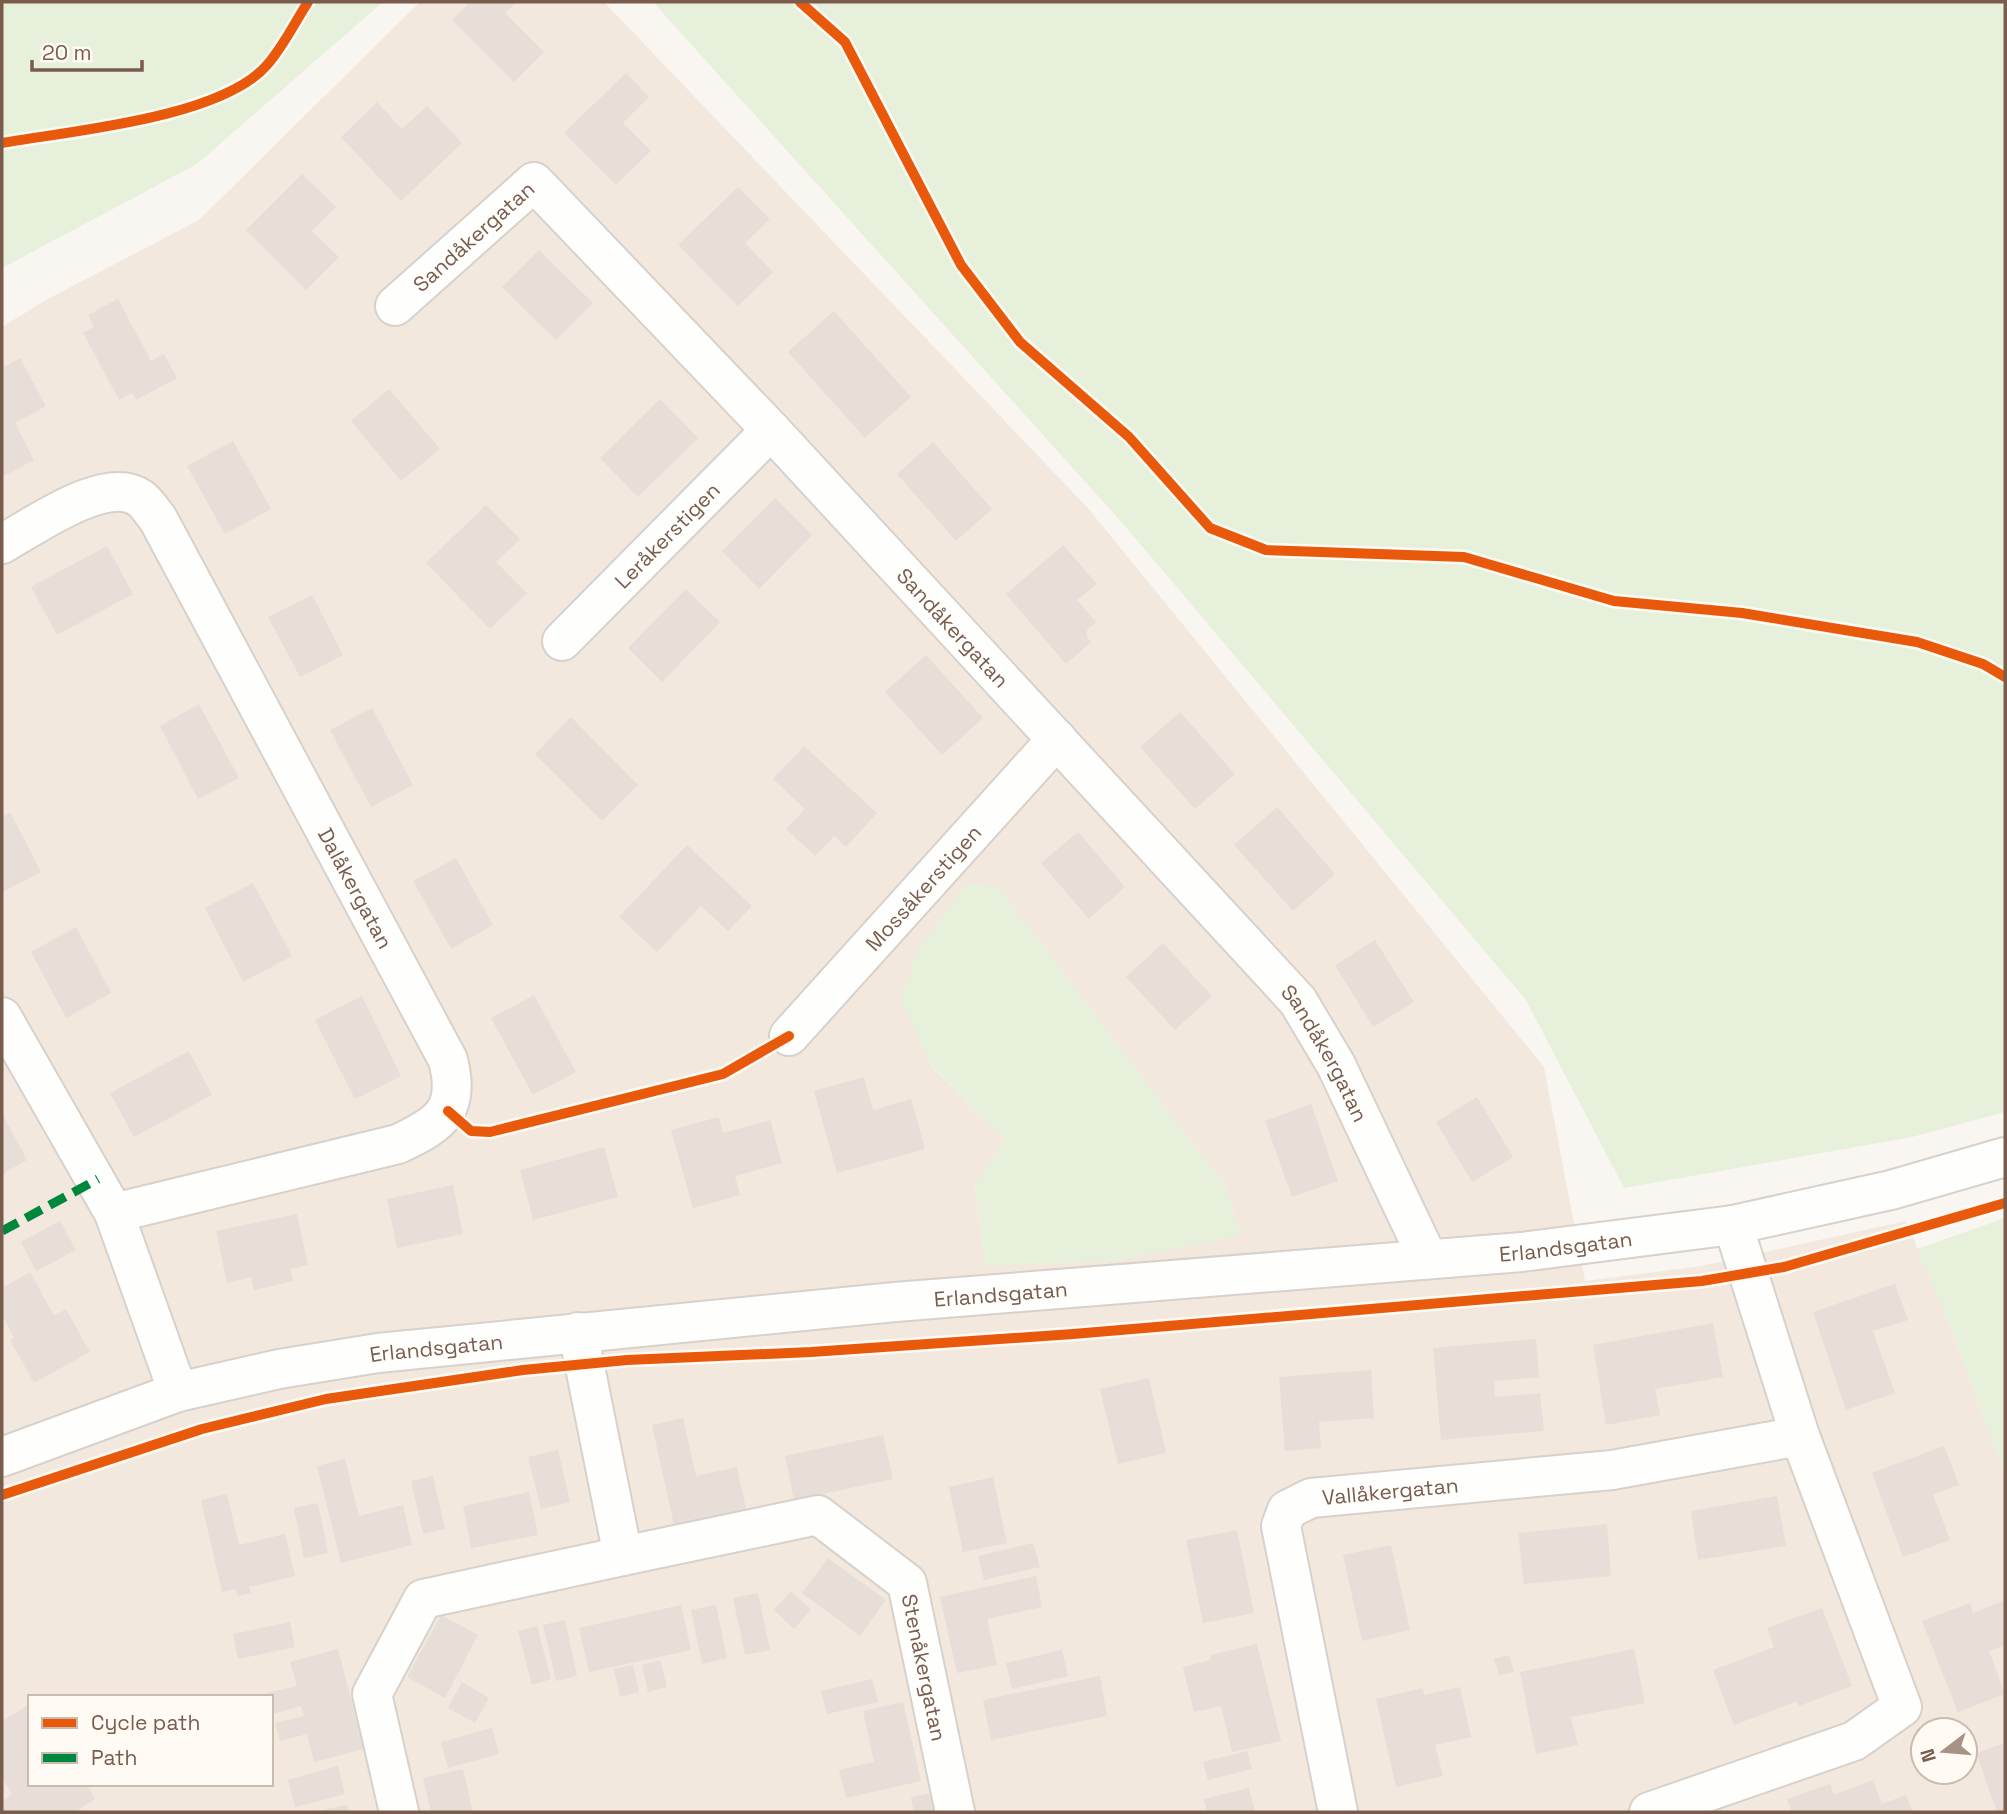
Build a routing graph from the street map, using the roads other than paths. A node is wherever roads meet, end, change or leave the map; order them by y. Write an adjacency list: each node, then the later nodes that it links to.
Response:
1 (395, 306): 2 (street, Sandåkergatan)
2 (771, 430): 4 (street, Leråkerstigen); 5 (street, Sandåkergatan)
3 (2, 544): 9 (street, Dalåkergatan)
4 (562, 641)
5 (1057, 739): 7 (street, Mossåkerstigen); 11 (street, Sandåkergatan)
6 (2, 1017): 9 (street)
7 (789, 1036)
8 (2005, 1157): 10 (street, Erlandsgatan)
9 (114, 1213): 13 (street)
10 (1733, 1225): 11 (street, Erlandsgatan); 14 (street)
11 (1429, 1259): 12 (street, Erlandsgatan)
12 (578, 1332): 13 (street, Erlandsgatan); 16 (street)
13 (178, 1391): 15 (street, Erlandsgatan)
14 (1800, 1436): 19 (street, Vallåkergatan); 20 (street)
15 (2, 1457)
16 (622, 1556): 17 (street, Stenåkergatan); 18 (street, Stenåkergatan)
17 (399, 1812)
18 (955, 1812)
19 (1338, 1812)
20 (1649, 1812)

